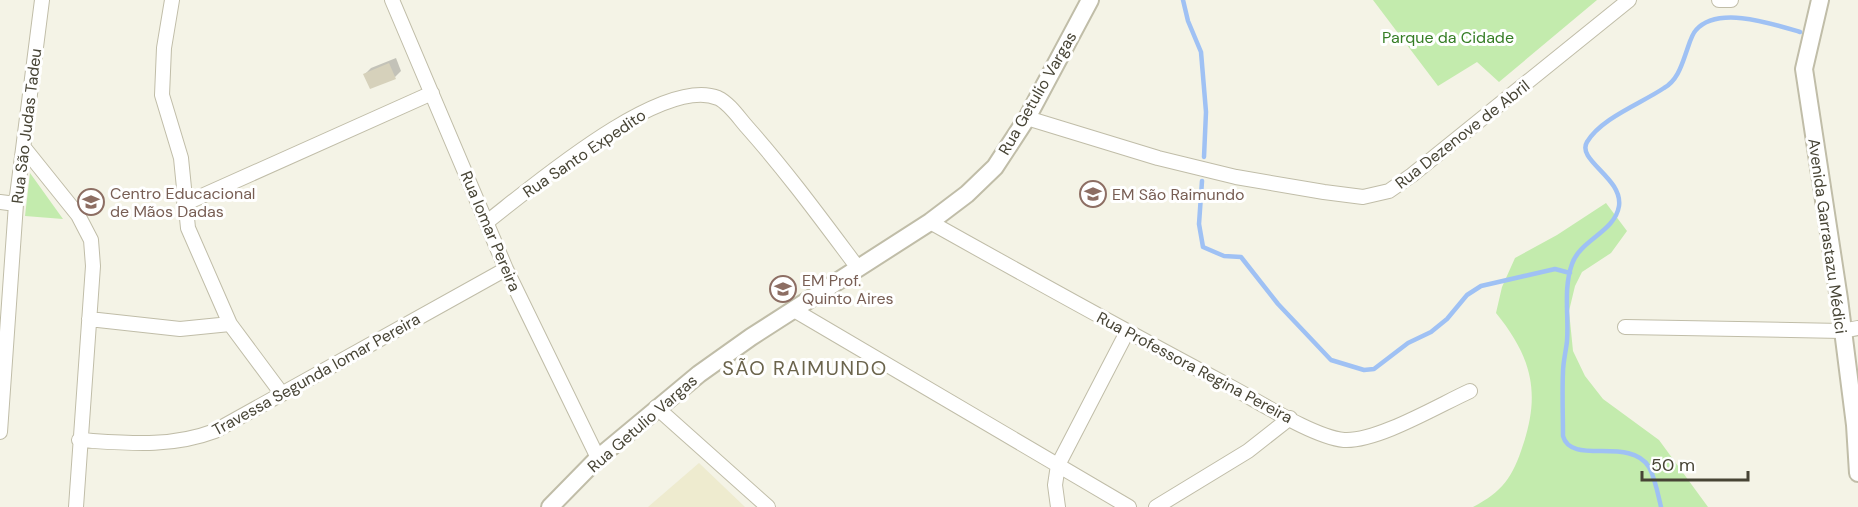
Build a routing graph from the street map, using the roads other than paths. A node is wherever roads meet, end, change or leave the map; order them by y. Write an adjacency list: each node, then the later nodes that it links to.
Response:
1 (42, 0): 11 (street, Rua São Judas Tadeu)
2 (172, 0): 14 (street)
3 (392, 0): 9 (street, Rua Iomar Pereira)
4 (1090, 0): 10 (street, Rua Getulio Vargas)
5 (1629, 0): 10 (street, Rua Dezenove de Abril)
6 (1719, 0): 7 (street)
7 (1731, 0)
8 (1820, 0): 23 (street, Avenida Garrastazu Médici)
9 (432, 93): 14 (street); 15 (street, Rua Iomar Pereira)
10 (1027, 118): 16 (street, Rua Getulio Vargas)
11 (25, 149): 13 (street, Rua São Judas Tadeu); 20 (street)
12 (0, 202): 13 (street)
13 (16, 204): 25 (street, Rua São Judas Tadeu)
14 (184, 204): 21 (street)
15 (487, 222): 17 (street, Rua Santo Expedito); 18 (street, Rua Iomar Pereira)
16 (930, 222): 17 (street, Rua Getulio Vargas); 24 (street, Rua Professora Regina Pereira)
17 (858, 268): 19 (street, Rua Getulio Vargas)
18 (506, 270): 27 (street, Travessa Segunda Iomar Pereira); 33 (street, Rua Iomar Pereira)
19 (794, 310): 28 (street, Rua Getulio Vargas); 34 (street)
20 (89, 319): 21 (street); 32 (street)
21 (230, 324): 27 (street)
22 (1624, 327): 23 (street)
23 (1850, 329): 30 (street, Avenida Garrastazu Médici)
24 (1127, 333): 29 (street, Rua Professora Regina Pereira); 34 (street)
25 (2, 370): 31 (street, Rua São Judas Tadeu)
26 (1470, 391): 29 (street, Rua Professora Regina Pereira)
27 (282, 394): 32 (street, Travessa Segunda Iomar Pereira)
28 (656, 406): 33 (street, Rua Getulio Vargas); 38 (street)
29 (1290, 418): 41 (street)
30 (1857, 424): 35 (street, Avenida Garrastazu Médici)
31 (0, 432)
32 (80, 440): 36 (street)
33 (597, 458): 37 (street, Rua Getulio Vargas)
34 (1058, 465): 39 (street); 40 (street)
35 (1858, 473)
36 (76, 507)
37 (550, 507)
38 (768, 507)
39 (1058, 507)
40 (1129, 507)
41 (1156, 507)

